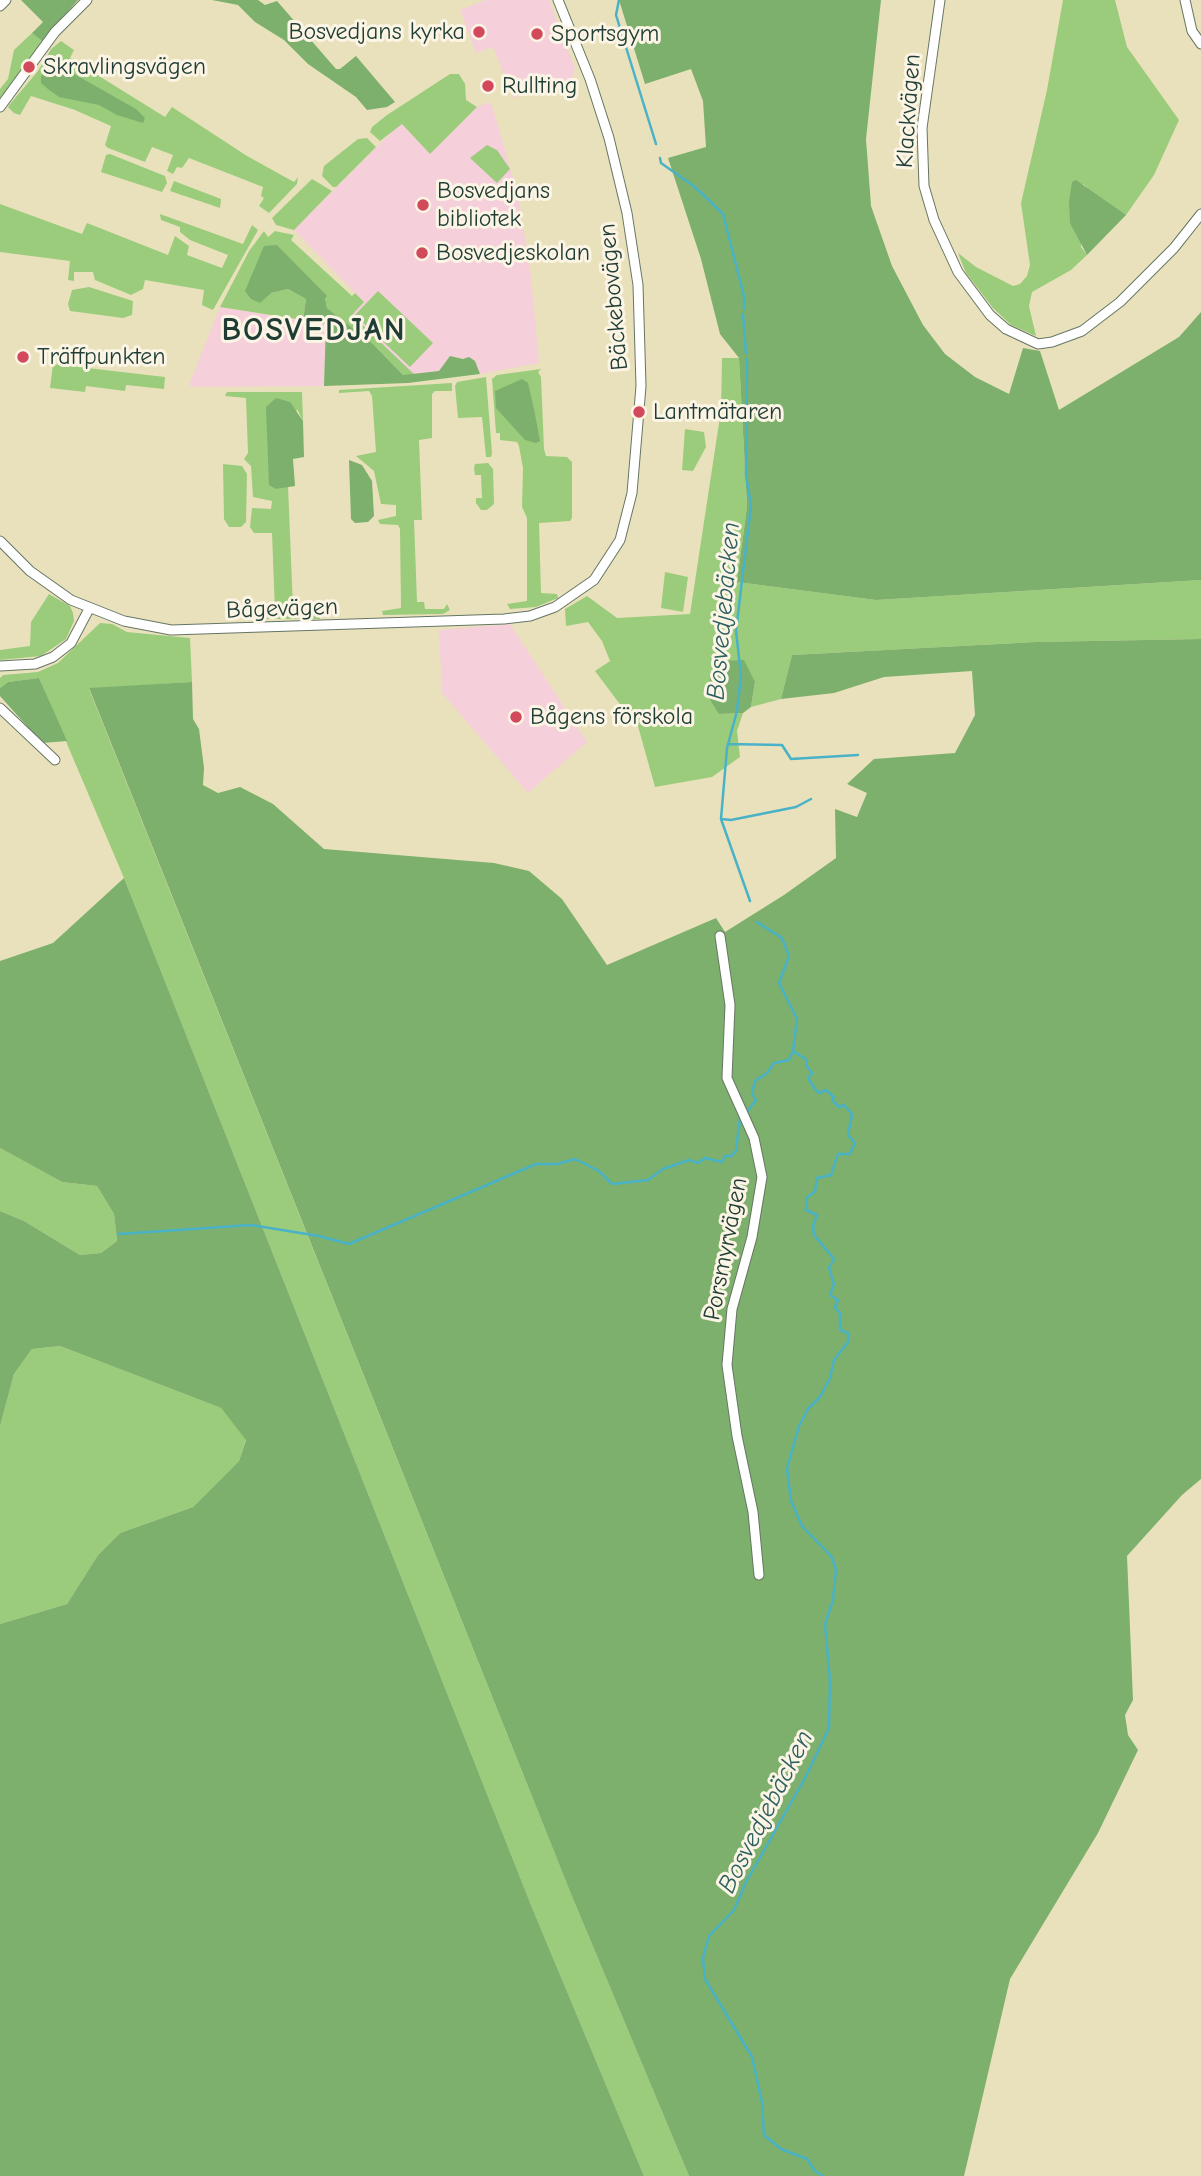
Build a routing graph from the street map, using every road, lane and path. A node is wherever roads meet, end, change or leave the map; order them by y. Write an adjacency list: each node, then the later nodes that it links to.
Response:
1 (6, 0): 6 (street)
2 (87, 0): 8 (street)
3 (558, 0): 11 (street, Bäckebovägen)
4 (940, 0): 9 (street, Klackvägen)
5 (1185, 0): 7 (street)
6 (0, 6)
7 (1201, 44)
8 (0, 107)
9 (1201, 214)
10 (0, 541): 12 (street, Bågevägen)
11 (585, 588): 12 (street, Bågevägen)
12 (89, 609): 13 (street)
13 (0, 666)
14 (0, 708): 15 (street)
15 (55, 760)
16 (720, 936): 17 (street, Porsmyrvägen)
17 (759, 1575)

